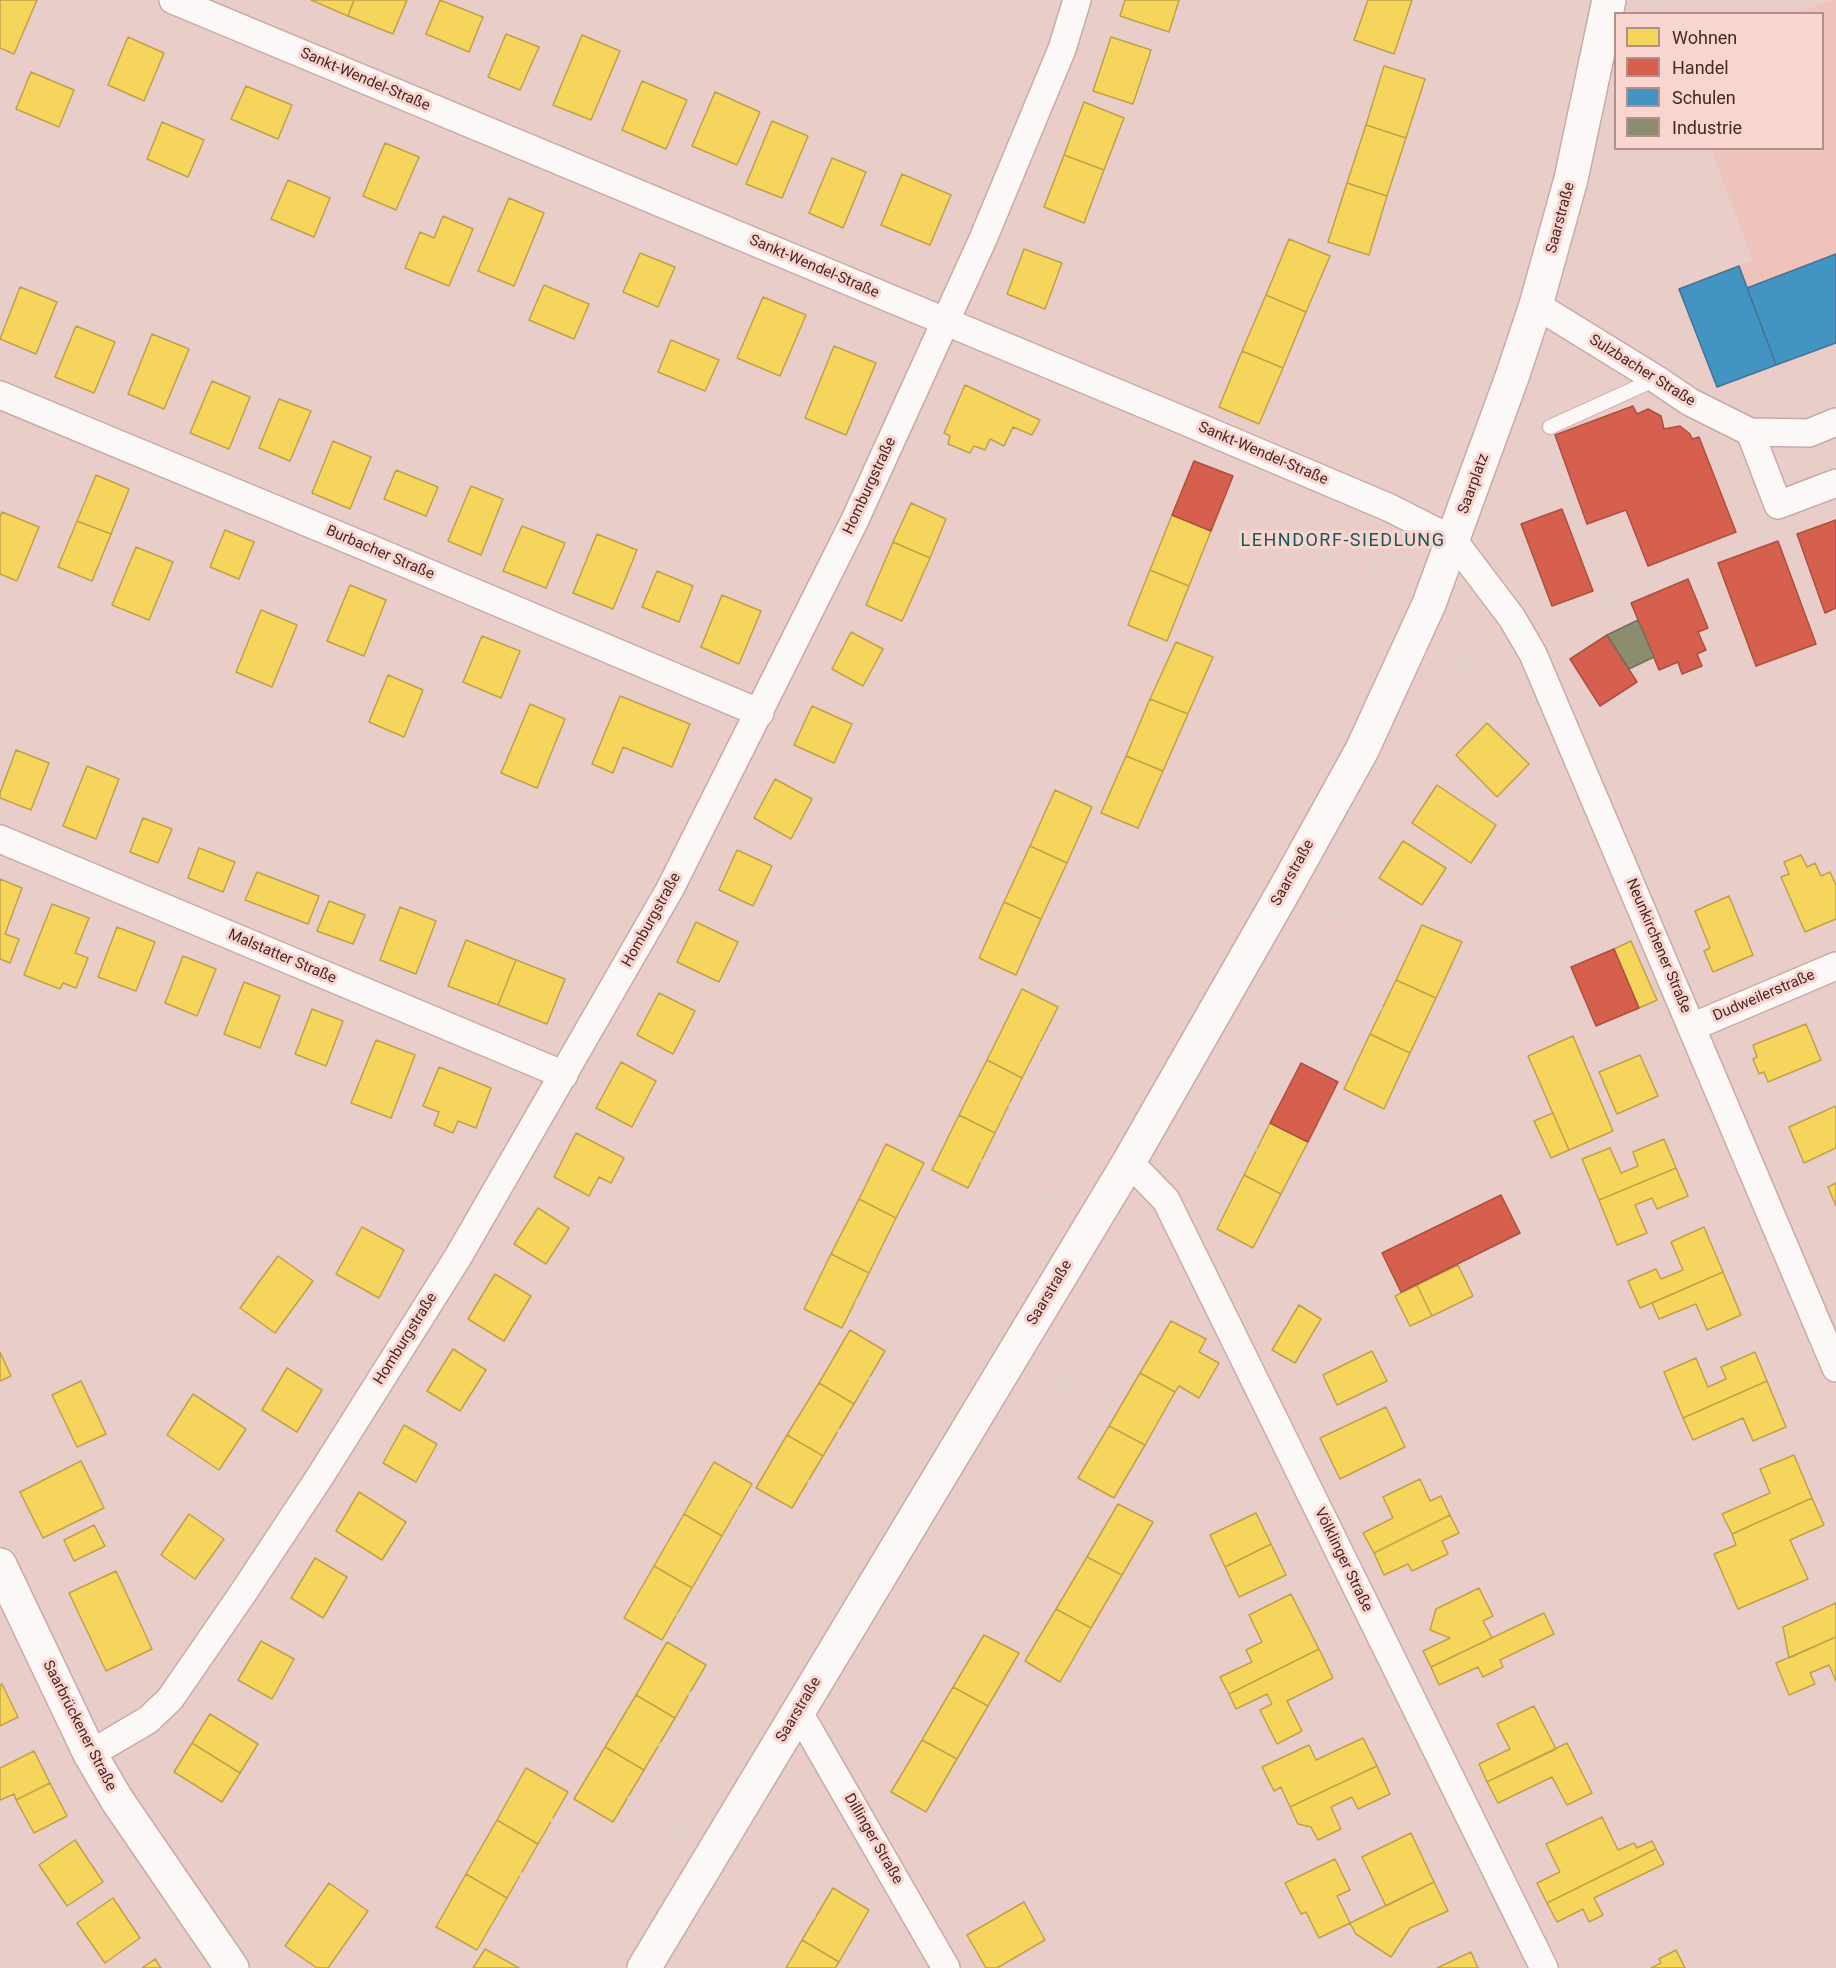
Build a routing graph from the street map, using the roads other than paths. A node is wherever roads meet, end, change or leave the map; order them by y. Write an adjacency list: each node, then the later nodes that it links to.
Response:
1 (173, 0): 5 (street, Sankt-Wendel-Straße)
2 (1077, 0): 5 (street, Homburgstraße)
3 (1609, 0): 4 (street, Saarstraße)
4 (1536, 305): 6 (street, Sulzbacher Straße); 9 (street, Saarstraße)
5 (945, 322): 13 (street, Sankt-Wendel-Straße); 15 (street, Homburgstraße)
6 (1656, 378): 10 (street, Sulzbacher Straße); 11 (lane)
7 (0, 395): 15 (street, Burbacher Straße)
8 (1836, 422): 10 (street, Sulzbacher Straße)
9 (1493, 431): 13 (street, Saarplatz)
10 (1750, 432): 12 (street)
11 (1548, 433)
12 (1836, 483)
13 (1453, 540): 14 (street, Saarplatz); 18 (street, Neunkirchener Straße)
14 (1429, 604): 20 (street, Saarstraße)
15 (760, 714): 19 (street, Homburgstraße)
16 (0, 839): 19 (street, Malstatter Straße)
17 (1836, 966): 18 (street, Dudweilerstraße)
18 (1692, 1027): 21 (street, Neunkirchener Straße)
19 (564, 1075): 24 (street, Homburgstraße)
20 (1128, 1162): 23 (street, Saarstraße); 28 (street, Völklinger Straße)
21 (1836, 1368)
22 (0, 1565): 24 (street, Saarbrückener Straße)
23 (798, 1711): 26 (street, Saarstraße); 27 (street, Dillinger Straße)
24 (90, 1754): 25 (street, Saarbrückener Straße)
25 (232, 1968)
26 (644, 1968)
27 (946, 1968)
28 (1544, 1968)

